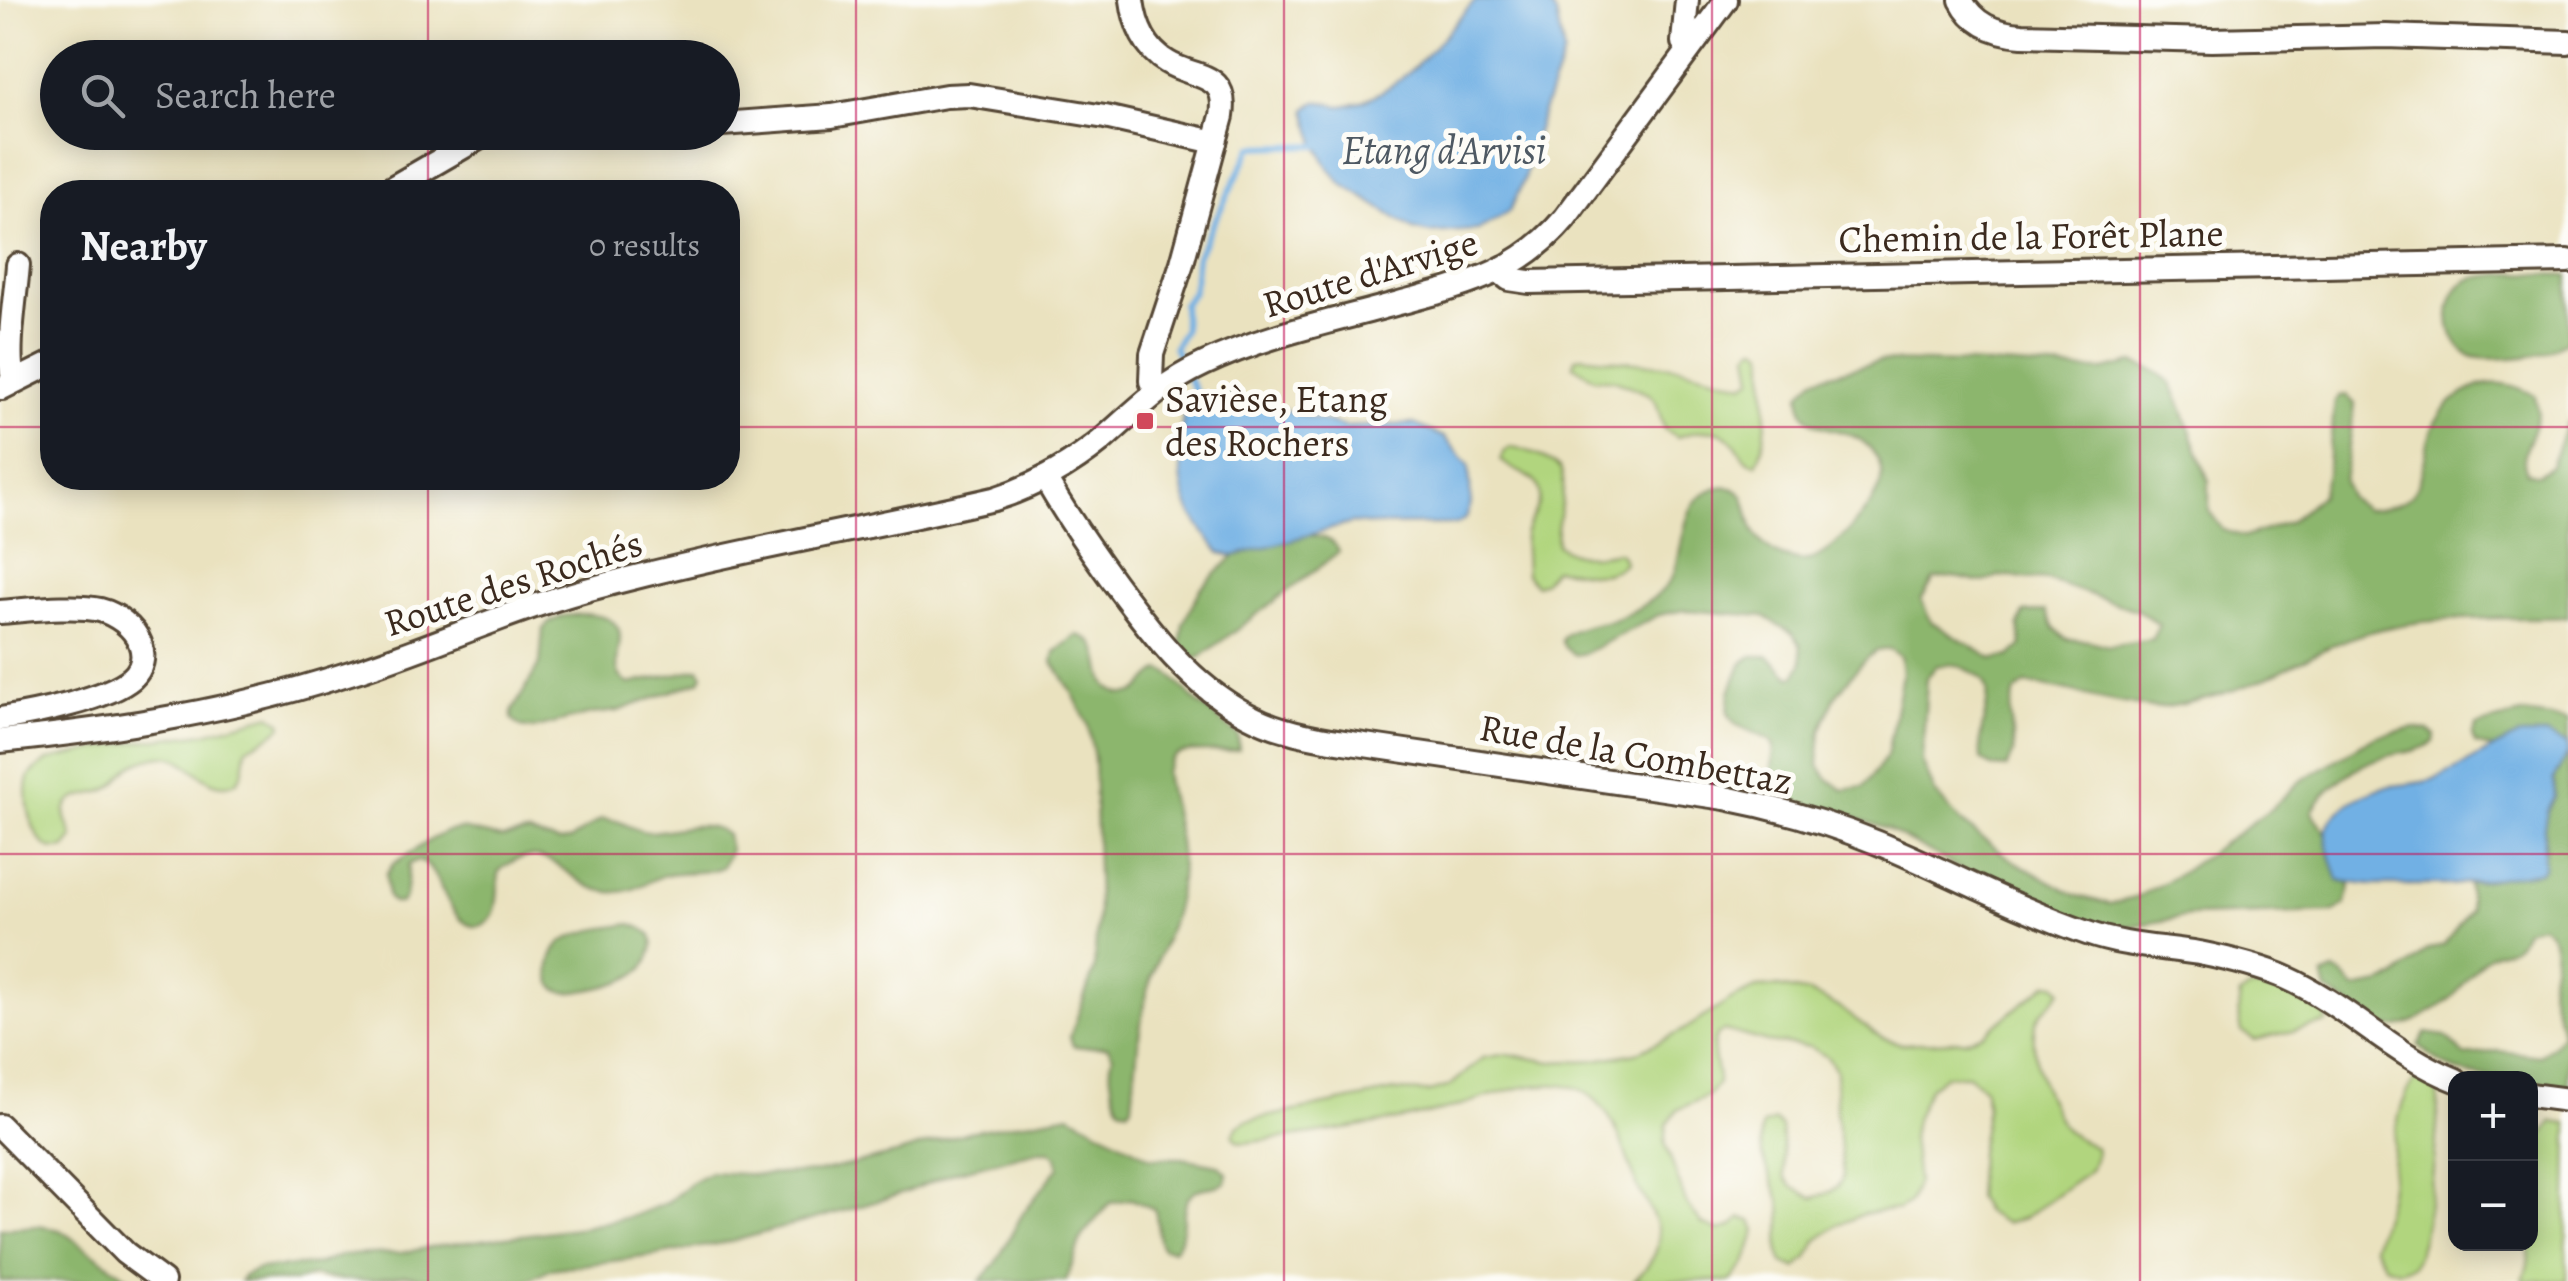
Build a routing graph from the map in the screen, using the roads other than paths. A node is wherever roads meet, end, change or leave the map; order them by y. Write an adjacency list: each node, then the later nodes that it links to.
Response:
1 (1132, 0): 8 (street)
2 (1686, 0): 6 (street)
3 (1726, 0): 6 (street, Route d'Arvige)
4 (1961, 0): 5 (street)
5 (2568, 42)
6 (1689, 49): 13 (street, Route d'Arvige)
7 (740, 123): 8 (street)
8 (1215, 142): 16 (street)
9 (458, 150): 10 (street)
10 (406, 180)
11 (2568, 260): 13 (street, Chemin de la Forêt Plane)
12 (18, 265): 15 (street)
13 (1500, 271): 16 (street, Route d'Arvige)
14 (40, 369): 15 (street)
15 (7, 385)
16 (1156, 391): 17 (street, Route d'Arvige)
17 (1045, 478): 20 (street, Route des Rochés); 21 (street, Rue de la Combettaz)
18 (0, 612): 19 (street)
19 (0, 719)
20 (0, 741)
21 (2448, 1076)
22 (2538, 1096): 23 (street)
23 (2568, 1100)
24 (0, 1126): 25 (street)
25 (163, 1281)

